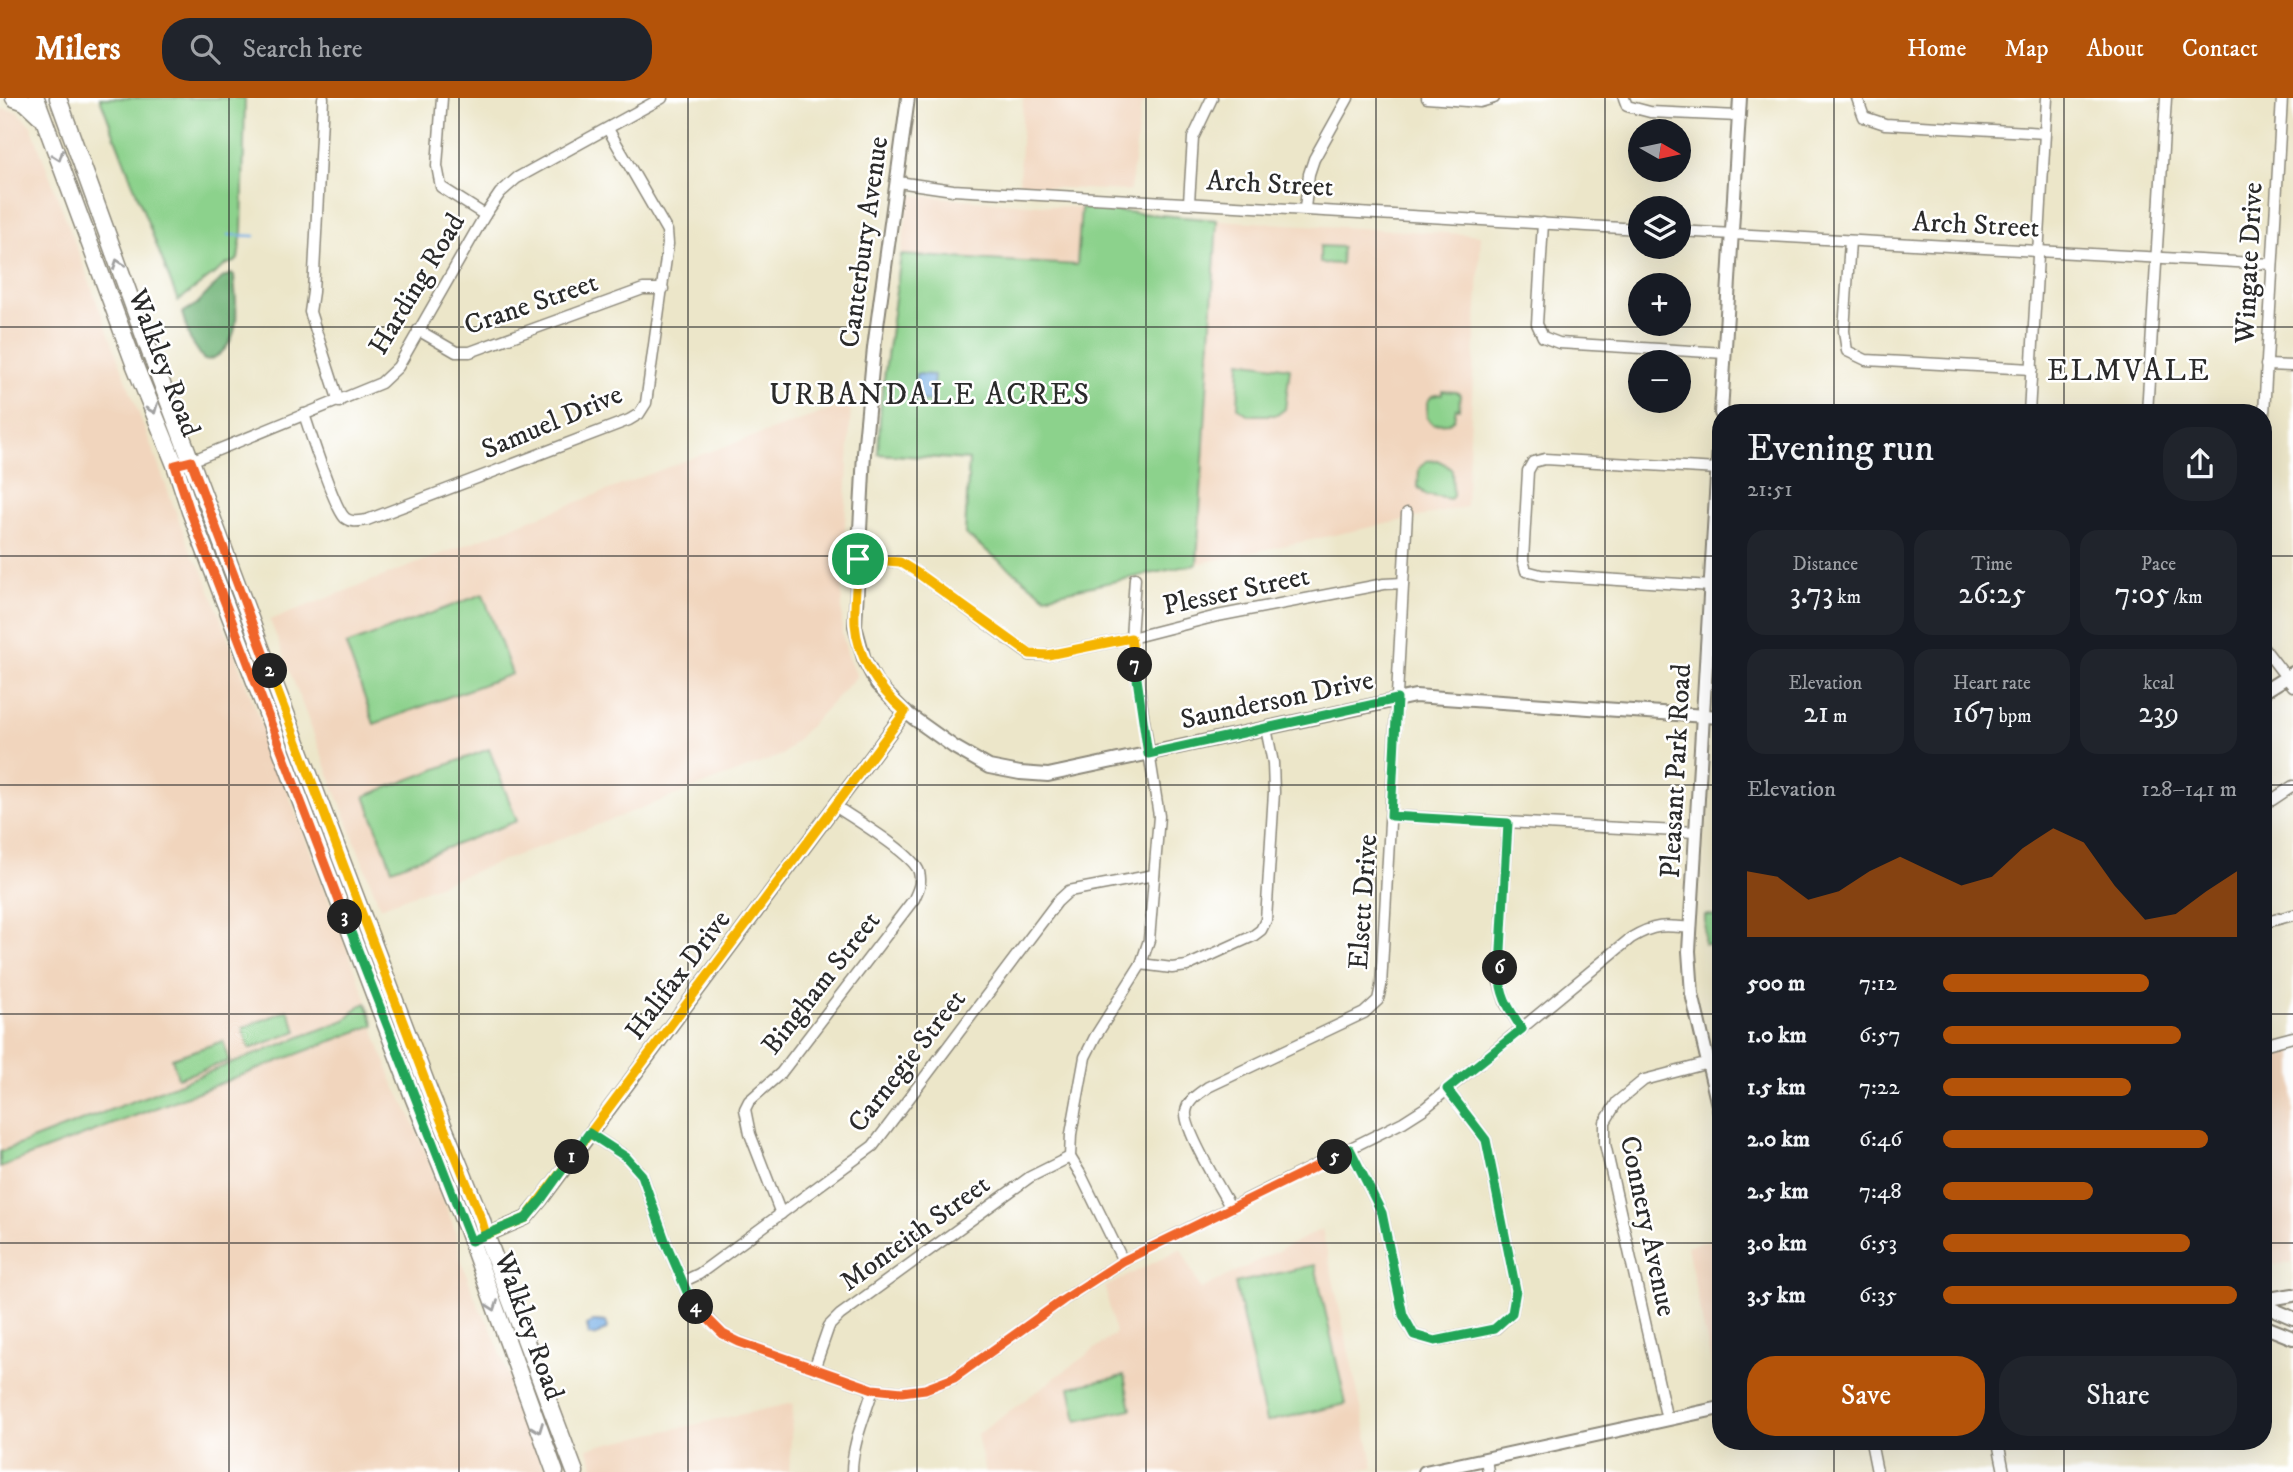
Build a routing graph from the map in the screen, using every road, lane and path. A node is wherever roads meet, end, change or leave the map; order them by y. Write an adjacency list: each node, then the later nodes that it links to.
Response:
1 (6, 98): 19 (main road)
2 (14, 98): 21 (main road)
3 (36, 98): 21 (main road, Walkley Road)
4 (58, 98): 37 (main road, Walkley Road, one-way to 4)
5 (323, 98): 44 (street)
6 (442, 98): 27 (street)
7 (662, 98): 22 (street, Harding Road)
8 (908, 98): 24 (street, Canterbury Avenue)
9 (1212, 98): 25 (street)
10 (1348, 98): 26 (street)
11 (1427, 98): 12 (street)
12 (1494, 98)
13 (1624, 98): 20 (street)
14 (1740, 98): 20 (street)
15 (1857, 98): 23 (street)
16 (2048, 98): 23 (street)
17 (2166, 98): 34 (street)
18 (2282, 98): 35 (street, Wingate Drive)
19 (0, 99)
20 (1738, 116): 31 (street)
21 (45, 120): 38 (main road, Walkley Road, one-way to 38)
22 (608, 129): 27 (street, Harding Road); 36 (street, Samuel Drive)
23 (2045, 133): 33 (street)
24 (898, 181): 25 (street, Arch Street); 55 (street, Canterbury Avenue)
25 (1189, 202): 26 (street, Arch Street)
26 (1305, 208): 28 (street, Arch Street)
27 (485, 215): 39 (street, Harding Road)
28 (1543, 223): 29 (street, Arch Street); 40 (street)
29 (1628, 228)
30 (1691, 232): 31 (street, Arch Street)
31 (1731, 235): 32 (street, Arch Street); 40 (street)
32 (1850, 241): 33 (street, Arch Street); 43 (street)
33 (2038, 251): 34 (street, Arch Street); 43 (street)
34 (2158, 259): 35 (street, Arch Street); 47 (street)
35 (2272, 264): 41 (street, Wingate Drive)
36 (663, 289): 39 (street, Crane Street); 49 (street, Samuel Drive)
37 (133, 306): 38 (main road); 50 (main road, Walkley Road)
38 (115, 313): 50 (main road, Walkley Road, one-way to 50)
39 (418, 330): 44 (street, Harding Road)
40 (1725, 353): 45 (street)
41 (2266, 365): 42 (street); 48 (street, Wingate Drive)
42 (2293, 366)
43 (2032, 369): 46 (street)
44 (339, 402): 49 (street, Harding Road)
45 (1722, 404)
46 (2030, 404)
47 (2148, 404)
48 (2264, 404)
49 (304, 414): 50 (street, Harding Road)
50 (183, 463): 52 (main road, Walkley Road); 53 (main road, Walkley Road)
51 (1712, 469): 59 (street)
52 (207, 505): 53 (main road); 62 (main road, Walkley Road)
53 (190, 511): 63 (main road, Walkley Road)
54 (1407, 513): 58 (street, Elsett Drive)
55 (858, 559): 60 (street, Plesser Street); 67 (street, Canterbury Avenue)
56 (1712, 569): 59 (street, Pleasant Park Road)
57 (1135, 578): 60 (street)
58 (1403, 583): 60 (street, Plesser Street); 66 (street, Elsett Drive)
59 (1711, 586): 68 (street, Pleasant Park Road)
60 (1131, 638): 71 (street)
61 (2272, 657): 64 (street)
62 (266, 661): 63 (main road); 77 (main road, Walkley Road)
63 (250, 668): 79 (main road, Walkley Road)
64 (2291, 679): 65 (street)
65 (2272, 688)
66 (1397, 699): 68 (street, Saunderson Drive); 70 (street, Saunderson Drive); 75 (street, Elsett Drive)
67 (905, 712): 71 (street, Saunderson Drive); 74 (street, Halifax Drive)
68 (1705, 716): 69 (street, Saunderson Drive); 78 (street, Pleasant Park Road)
69 (1712, 716)
70 (1266, 728): 71 (street, Saunderson Drive); 84 (street)
71 (1148, 754): 80 (street)
72 (2293, 786): 73 (street)
73 (2272, 800)
74 (835, 806): 95 (street, Halifax Drive); 99 (street, Bingham Street)
75 (1391, 816): 76 (street); 98 (street, Elsett Drive)
76 (1508, 823): 78 (street); 87 (street)
77 (331, 832): 79 (main road); 85 (main road, Walkley Road)
78 (1696, 832): 83 (street, Pleasant Park Road)
79 (316, 838): 86 (main road, Walkley Road)
80 (1154, 875): 84 (street); 99 (street, Carnegie Street)
81 (2293, 915): 82 (street)
82 (2272, 921)
83 (1691, 928): 87 (street); 90 (street, Pleasant Park Road)
84 (1141, 964): 97 (street)
85 (400, 1014): 86 (main road); 93 (main road, Walkley Road)
86 (385, 1022): 94 (main road, Walkley Road)
87 (1522, 1029): 92 (street)
88 (2293, 1037): 89 (street)
89 (2272, 1043)
90 (1709, 1063): 91 (street, Pleasant Park Road); 112 (street, Connery Avenue)
91 (1712, 1077)
92 (1447, 1089): 96 (street); 96 (street)
93 (430, 1093): 94 (main road); 100 (main road, Walkley Road)
94 (414, 1099): 100 (main road, Walkley Road)
95 (589, 1133): 100 (street, Halifax Drive); 102 (street)
96 (1350, 1149): 98 (street)
97 (1070, 1157): 101 (street); 109 (street, Monteith Street)
98 (1231, 1208): 101 (street)
99 (781, 1214): 102 (street, Carnegie Street)
100 (478, 1238): 116 (main road, Walkley Road); 117 (main road, Walkley Road, one-way to 117)
101 (1123, 1261): 110 (street)
102 (684, 1281): 109 (street)
103 (2293, 1295): 104 (street)
104 (2272, 1301)
105 (2272, 1308): 106 (street)
106 (2293, 1318)
107 (2272, 1330): 108 (street)
108 (2293, 1338)
109 (814, 1369): 110 (street)
110 (873, 1389): 118 (street)
111 (1712, 1410): 112 (street)
112 (1667, 1420): 115 (street)
113 (1873, 1450): 120 (street)
114 (2000, 1450): 121 (street)
115 (1487, 1465): 119 (street)
116 (572, 1471)
117 (555, 1472)
118 (852, 1472)
119 (1425, 1472)
120 (1877, 1472)
121 (2004, 1472)

